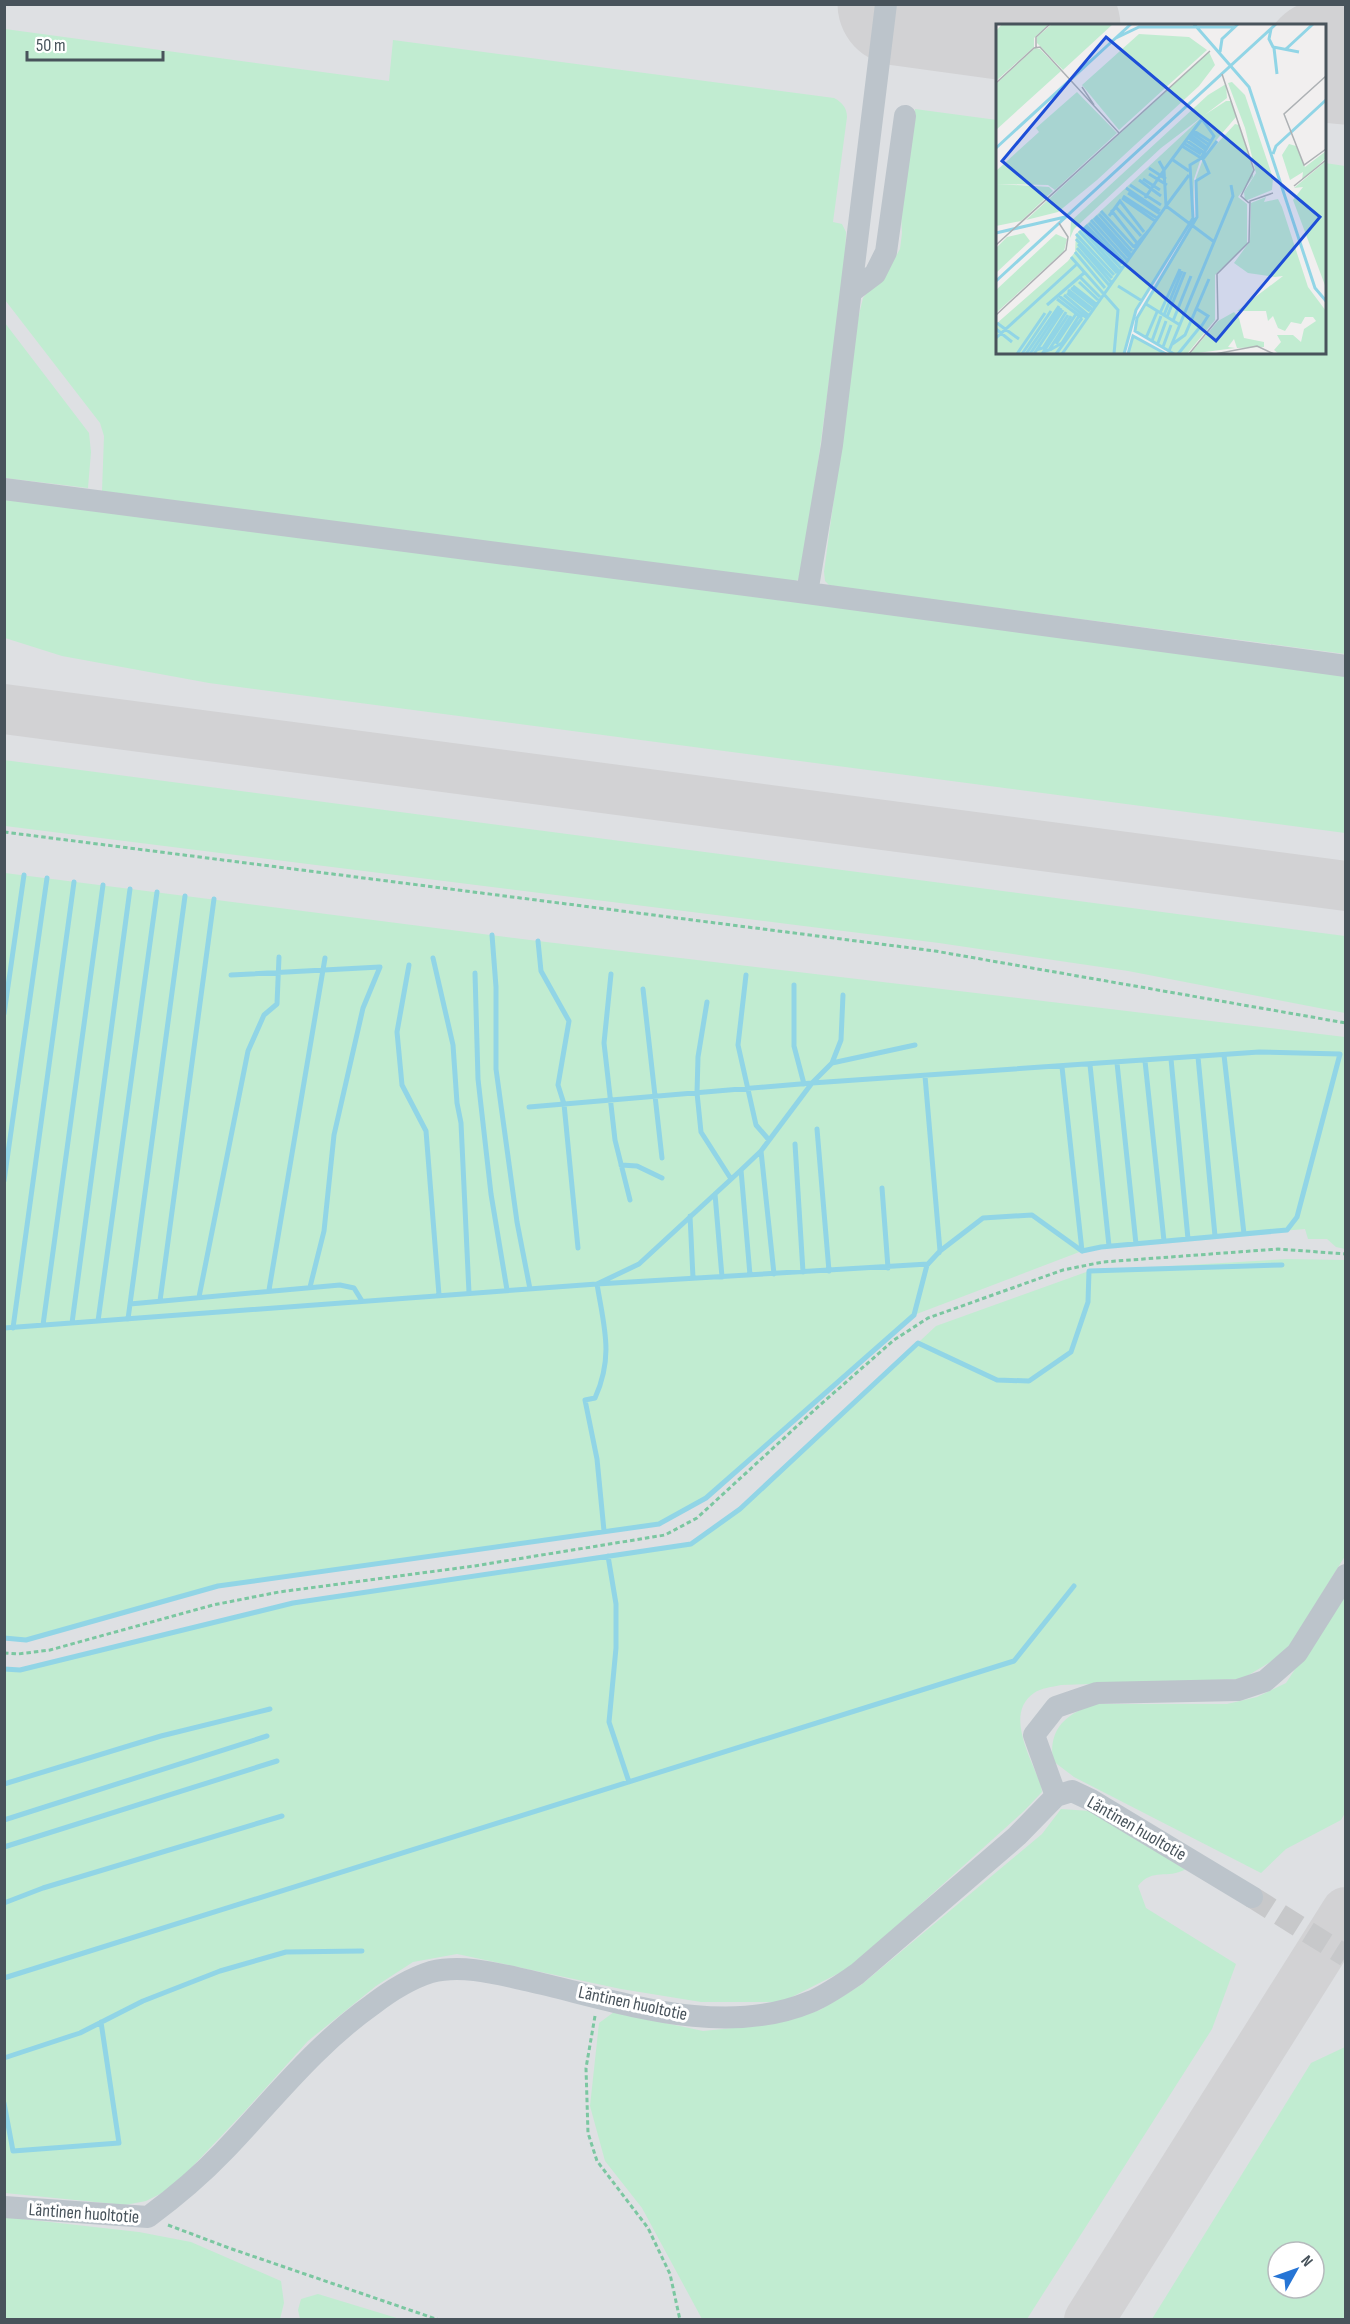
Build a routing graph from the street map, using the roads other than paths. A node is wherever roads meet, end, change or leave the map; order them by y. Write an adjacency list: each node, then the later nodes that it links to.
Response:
1 (886, 4): 3 (lane)
2 (905, 116): 3 (lane)
3 (851, 292): 5 (lane)
4 (4, 489): 5 (lane)
5 (807, 593): 6 (lane)
6 (1346, 666)
7 (1346, 1575): 8 (lane)
8 (1056, 1796): 9 (lane, Läntinen huoltotie); 10 (lane, Läntinen huoltotie)
9 (1252, 1896)
10 (4, 2207)

